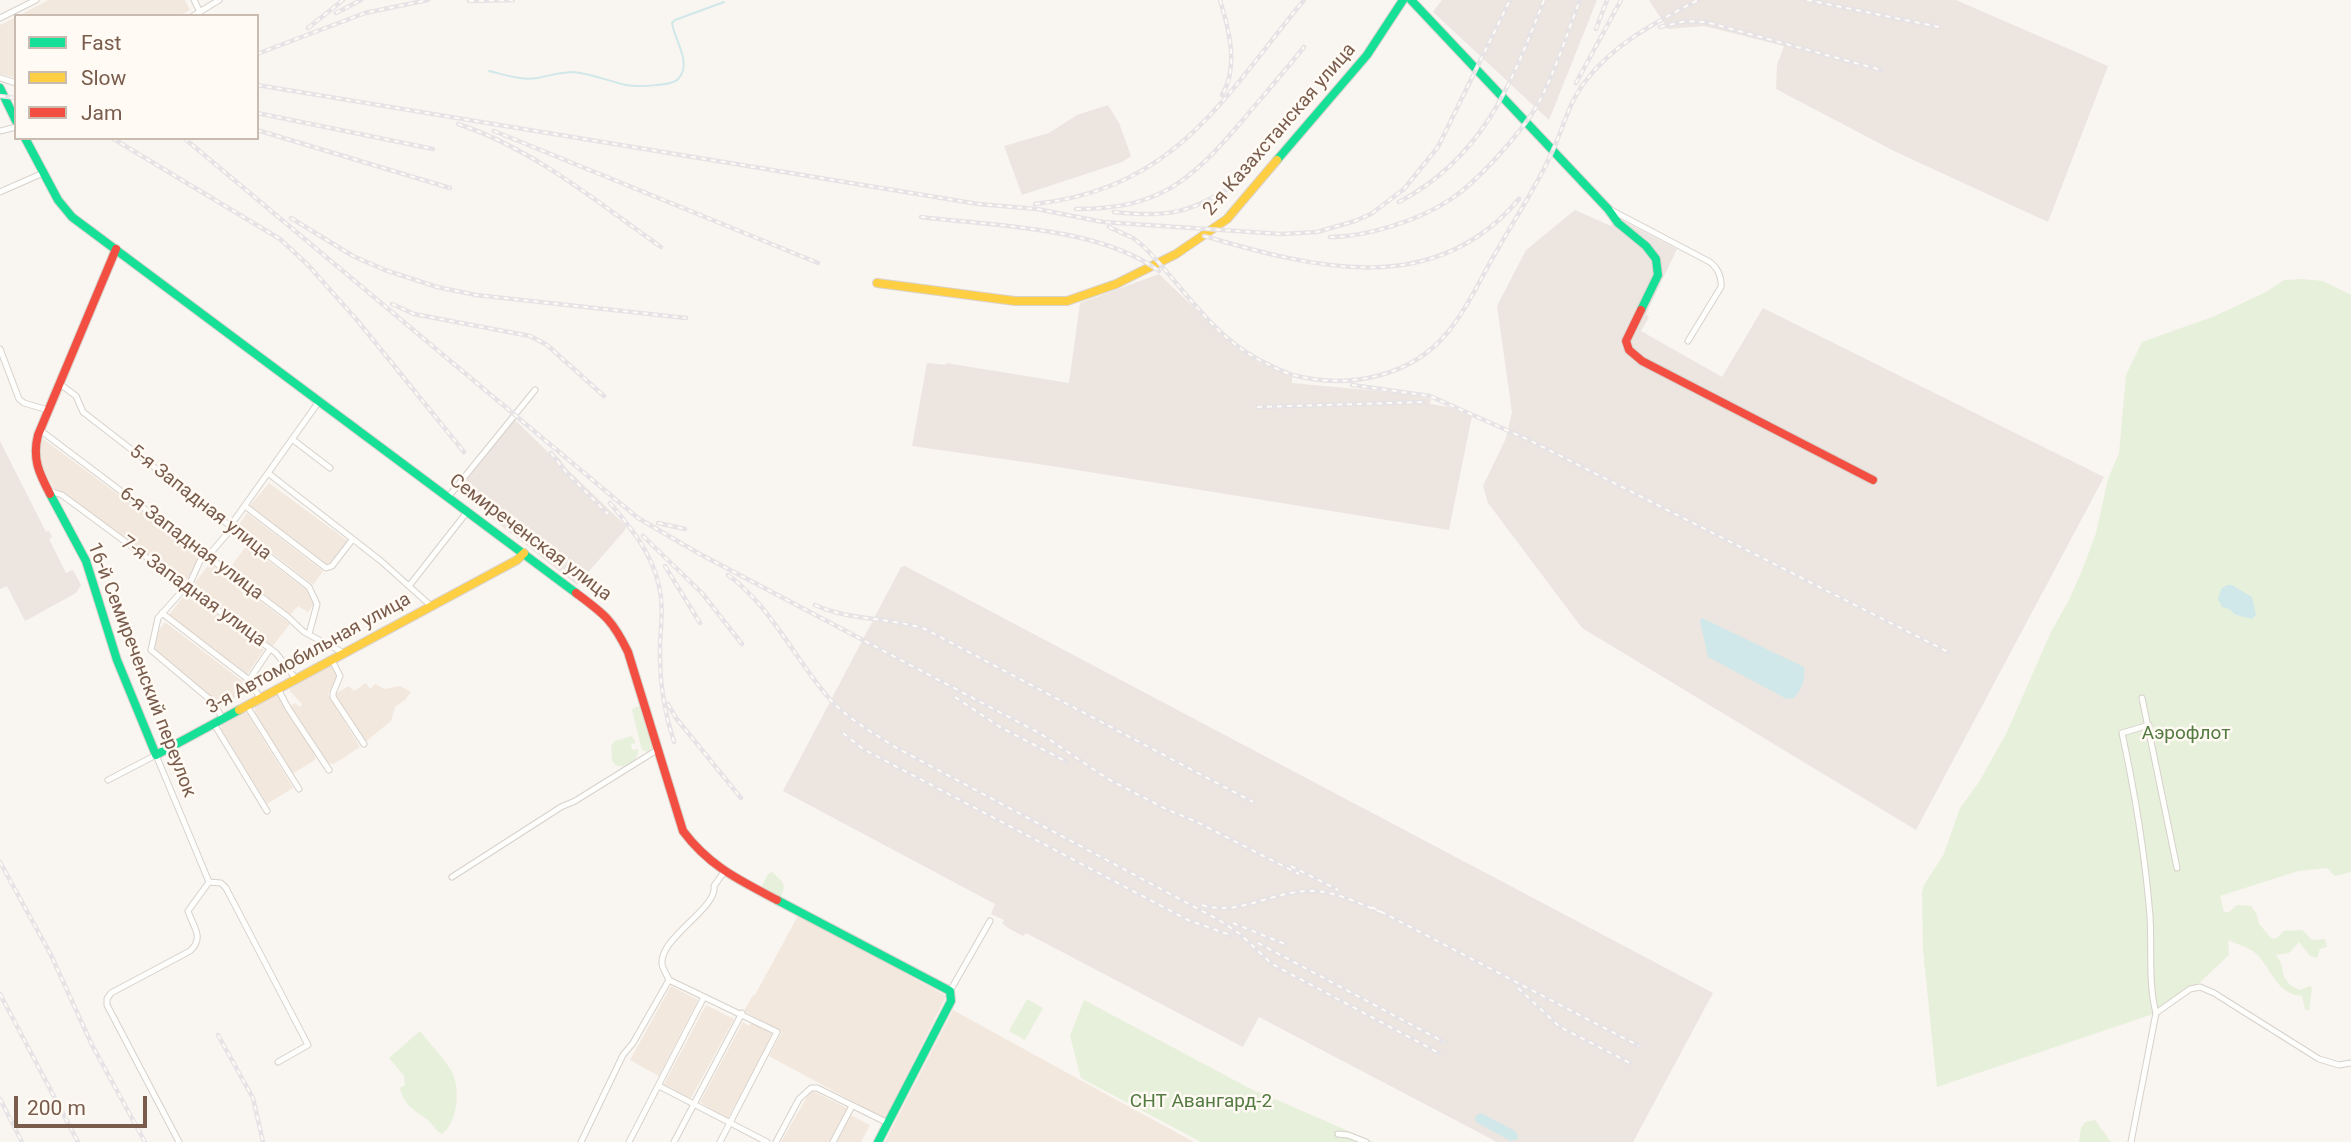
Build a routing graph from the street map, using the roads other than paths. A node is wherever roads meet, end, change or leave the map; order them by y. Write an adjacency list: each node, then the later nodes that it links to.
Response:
1 (36, 0): 8 (street)
2 (194, 0): 6 (street)
3 (219, 0): 6 (street)
4 (1403, 0): 16 (street, 2-я Казахстанская улица)
5 (1411, 0): 14 (street)
6 (200, 12): 7 (street)
7 (196, 14)
8 (0, 18)
9 (0, 88): 10 (street)
10 (14, 117)
11 (25, 140): 12 (street, Семиреченская улица)
12 (43, 173): 13 (street); 15 (street, Семиреченская улица)
13 (0, 192)
14 (1608, 209): 17 (street); 27 (street)
15 (116, 249): 19 (street); 21 (street, Семиреченская улица)
16 (877, 283)
17 (1688, 341)
18 (0, 349): 22 (street)
19 (60, 384): 22 (street); 32 (street, 5-я Западная улица)
20 (535, 390): 29 (street)
21 (320, 400): 24 (street); 29 (street, Семиреченская улица)
22 (48, 410): 23 (street)
23 (40, 430): 28 (street, 16-й Семиреченский переулок); 35 (street, 6-я Западная улица)
24 (292, 439): 25 (street); 26 (street)
25 (330, 468)
26 (268, 473): 30 (street); 33 (street)
27 (1873, 480)
28 (47, 490): 37 (street, 7-я Западная улица); 55 (street, 16-й Семиреченский переулок)
29 (449, 496): 31 (street, Семиреченская улица)
30 (245, 506): 32 (street); 33 (street)
31 (468, 510): 34 (street, Семиреченская улица); 36 (street)
32 (233, 527): 35 (street); 40 (street, 5-я Западная улица)
33 (352, 540): 36 (street)
34 (524, 554): 38 (street, 3-я Автомобильная улица); 54 (street, Семиреченская улица)
35 (208, 556): 37 (street); 40 (street, 6-я Западная улица)
36 (409, 586): 38 (street)
37 (187, 587): 39 (street); 41 (street, 7-я Западная улица)
38 (430, 605): 42 (street, 3-я Автомобильная улица)
39 (162, 613): 45 (street); 50 (street)
40 (309, 634): 42 (street, 6-я Западная улица)
41 (270, 649): 44 (street, 7-я Западная улица); 45 (street)
42 (344, 653): 43 (street, 3-я Автомобильная улица)
43 (332, 660): 44 (street, 3-я Автомобильная улица); 53 (street)
44 (296, 679): 46 (street, 3-я Автомобильная улица)
45 (249, 680): 47 (street)
46 (278, 689): 47 (street, 3-я Автомобильная улица); 56 (street)
47 (260, 698): 49 (street, 3-я Автомобильная улица)
48 (2142, 698): 52 (street)
49 (247, 706): 50 (street, 3-я Автомобильная улица); 58 (street)
50 (223, 719): 51 (street, 3-я Автомобильная улица)
51 (214, 724): 55 (street, 3-я Автомобильная улица); 59 (street)
52 (2149, 724): 60 (street); 69 (street)
53 (364, 744)
54 (657, 750): 61 (street, Семиреченская улица); 62 (street)
55 (156, 755): 57 (street, 3-я Автомобильная улица); 63 (street, 16-й Семиреченский переулок)
56 (329, 770)
57 (108, 780)
58 (299, 789)
59 (267, 810)
60 (2177, 868)
61 (724, 872): 65 (street); 66 (street, Семиреченская улица)
62 (452, 877)
63 (209, 882): 70 (street, 16-й Семиреченский переулок); 78 (street)
64 (990, 921): 66 (street)
65 (669, 980): 67 (street); 79 (street)
66 (950, 991): 76 (street)
67 (704, 997): 68 (street); 72 (street)
68 (742, 1013): 73 (street); 75 (street)
69 (2156, 1013): 71 (street); 88 (street)
70 (278, 1062)
71 (2351, 1063)
72 (659, 1086): 73 (street); 80 (street)
73 (694, 1105): 75 (street); 81 (street)
74 (852, 1106): 76 (street); 84 (street); 85 (street)
75 (730, 1122): 82 (street); 83 (street)
76 (888, 1123): 86 (street)
77 (1338, 1134): 87 (street)
78 (179, 1142)
79 (581, 1142)
80 (629, 1142)
81 (674, 1142)
82 (720, 1142)
83 (767, 1142)
84 (776, 1142)
85 (833, 1142)
86 (878, 1142)
87 (1366, 1142)
88 (2131, 1142)

